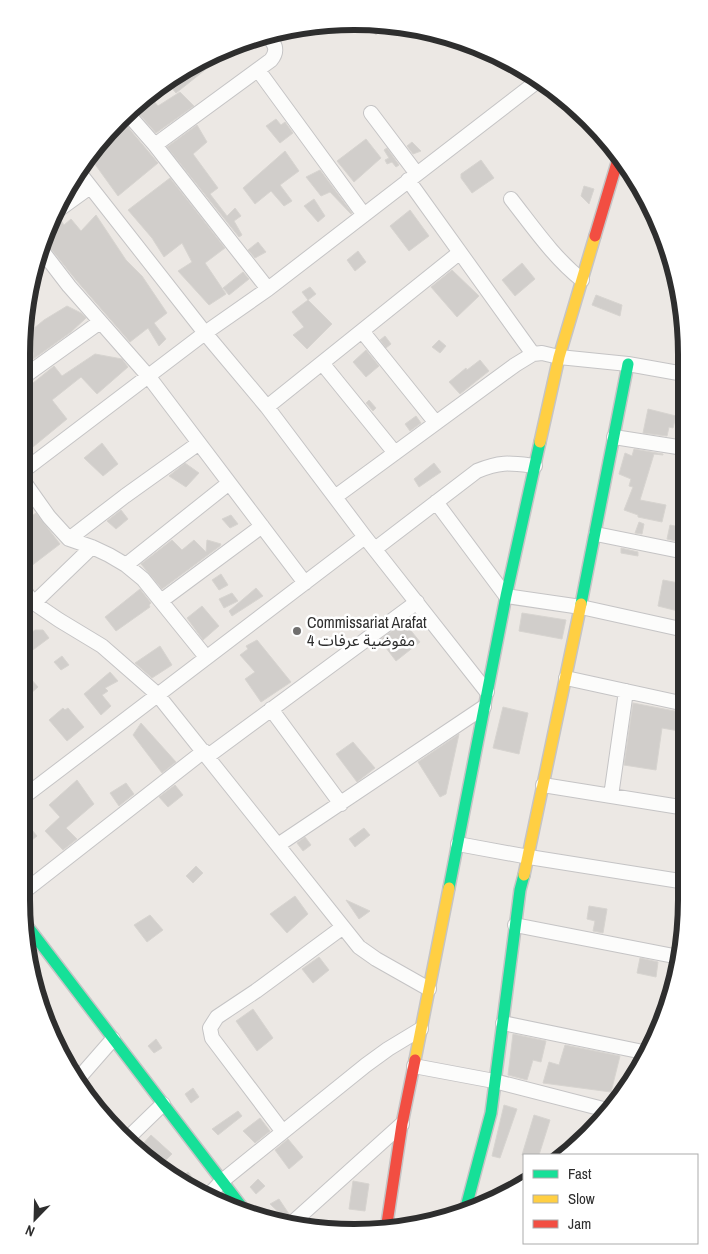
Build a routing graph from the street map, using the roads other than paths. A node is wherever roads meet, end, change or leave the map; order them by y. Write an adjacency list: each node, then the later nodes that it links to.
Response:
1 (272, 41): 2 (street)
2 (258, 70): 6 (street); 13 (street)
3 (533, 84): 9 (street)
4 (371, 112): 9 (street)
5 (132, 118): 6 (street)
6 (155, 145): 17 (street)
7 (617, 166): 16 (street)
8 (83, 177): 10 (street)
9 (412, 177): 13 (street); 14 (street)
10 (90, 187): 12 (street); 20 (street)
11 (511, 199): 16 (street)
12 (67, 204)
13 (364, 214): 17 (street)
14 (459, 253): 19 (street); 21 (street)
15 (45, 255): 18 (street)
16 (582, 280): 22 (street)
17 (268, 289): 20 (street)
18 (100, 322): 25 (street); 27 (street)
19 (362, 331): 23 (street); 29 (street)
20 (205, 333): 27 (street); 28 (street)
21 (533, 354): 22 (street); 29 (street)
22 (560, 357): 24 (street); 35 (street)
23 (322, 363): 28 (street); 33 (street)
24 (628, 364): 26 (street); 30 (street)
25 (30, 372)
26 (678, 373)
27 (149, 377): 31 (street); 34 (street)
28 (267, 406): 38 (street)
29 (436, 423): 33 (street)
30 (614, 437): 32 (street); 41 (street)
31 (199, 443): 36 (street); 43 (street)
32 (678, 447)
33 (395, 453): 38 (street)
34 (30, 466)
35 (535, 466): 39 (street); 49 (street)
36 (229, 482): 40 (street); 47 (street)
37 (30, 491): 43 (street)
38 (335, 496): 42 (street)
39 (436, 502): 45 (street); 49 (street)
40 (262, 526): 48 (street); 51 (street)
41 (596, 534): 46 (street); 54 (street)
42 (365, 537): 45 (street); 48 (street)
43 (69, 539): 44 (street)
44 (92, 547): 47 (street); 53 (street)
45 (375, 549): 52 (street)
46 (678, 551)
47 (126, 565): 51 (street)
48 (305, 583): 56 (street)
49 (506, 596): 54 (street); 59 (street)
50 (30, 598): 53 (street)
51 (161, 601): 56 (street)
52 (417, 602): 59 (street); 63 (street)
53 (34, 603): 60 (street)
54 (582, 607): 55 (street); 57 (street)
55 (678, 628)
56 (206, 657): 60 (street)
57 (566, 678): 58 (street); 65 (street)
58 (626, 691): 61 (street); 67 (street)
59 (487, 692): 62 (street)
60 (158, 694): 64 (street); 66 (street)
61 (678, 702)
62 (484, 707): 68 (street); 70 (street)
63 (271, 710): 64 (street); 68 (street)
64 (206, 753): 71 (street); 74 (street)
65 (543, 785): 67 (street); 72 (street)
66 (30, 790)
67 (611, 796): 69 (street)
68 (340, 804): 71 (street)
69 (678, 807)
70 (458, 844): 72 (street); 79 (street)
71 (278, 845): 76 (street)
72 (529, 857): 73 (street); 75 (street)
73 (678, 881)
74 (30, 887)
75 (515, 924): 78 (street); 80 (street)
76 (343, 927): 79 (street); 90 (street)
77 (32, 933): 82 (street)
78 (673, 956)
79 (429, 989): 81 (street)
80 (503, 1023): 83 (street); 86 (street)
81 (421, 1029): 84 (street); 90 (street)
82 (113, 1039): 85 (street); 87 (street)
83 (641, 1051)
84 (414, 1066): 86 (street); 89 (street)
85 (82, 1075)
86 (494, 1081): 88 (street); 95 (street)
87 (163, 1104): 91 (street); 92 (street)
88 (602, 1109)
89 (402, 1124): 96 (street); 97 (street)
90 (283, 1132): 92 (street)
91 (131, 1135)
92 (222, 1181): 93 (street); 94 (street)
93 (212, 1191)
94 (238, 1202)
95 (467, 1203)
96 (297, 1219)
97 (387, 1222)

